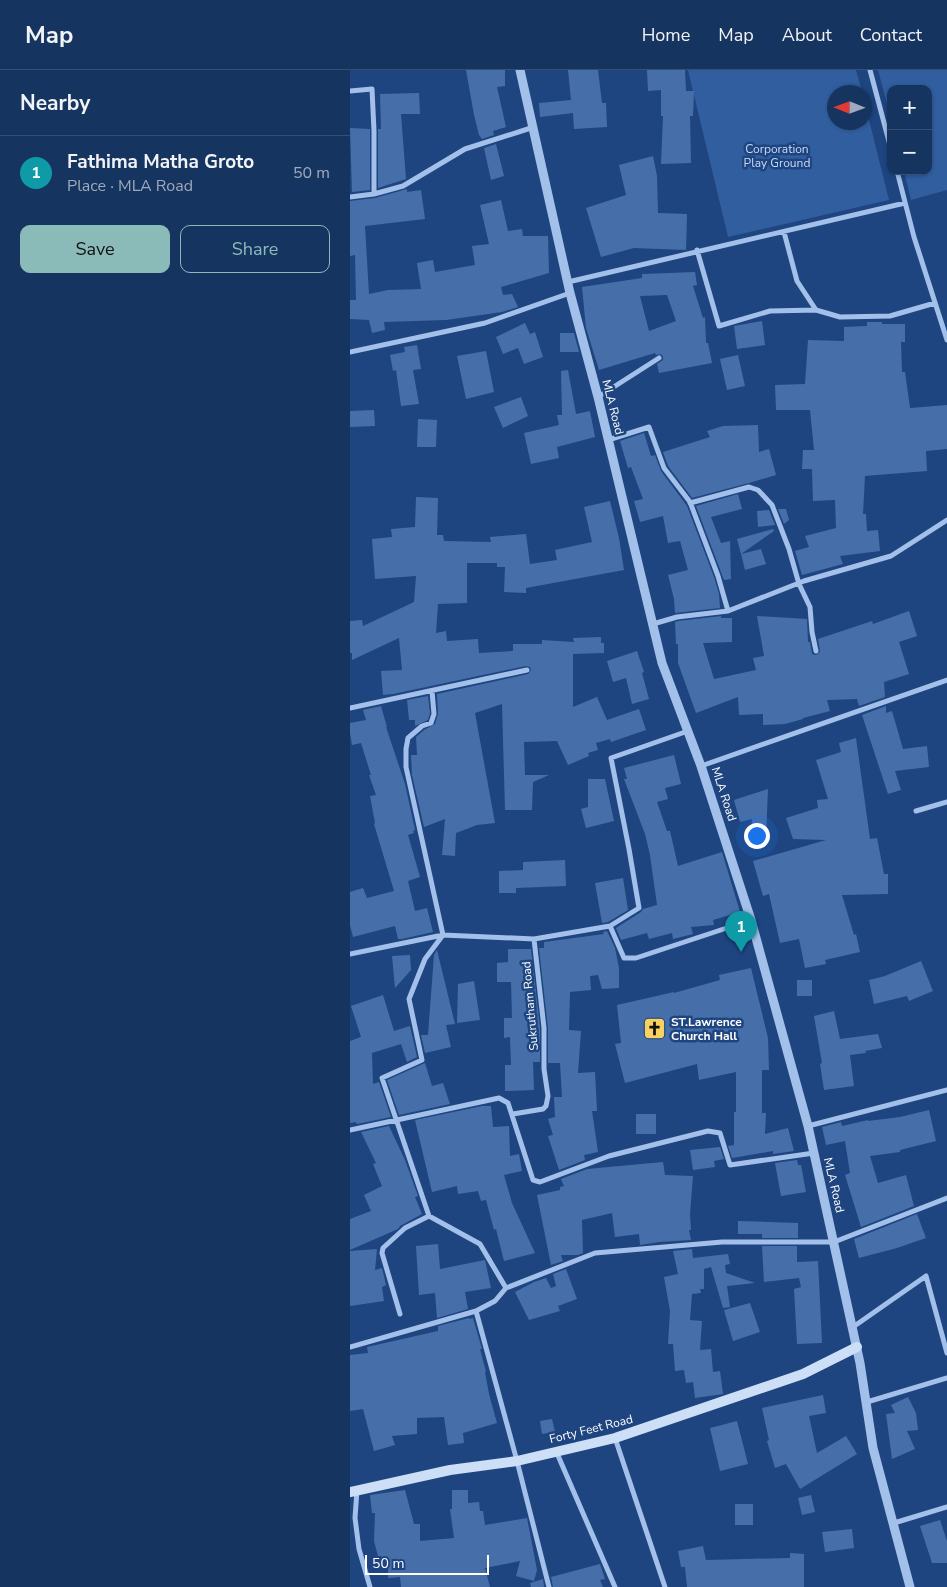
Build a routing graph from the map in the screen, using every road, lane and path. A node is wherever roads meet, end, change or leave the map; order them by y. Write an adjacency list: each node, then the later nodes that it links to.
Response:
1 (520, 70): 4 (street, MLA Road)
2 (870, 70): 5 (street)
3 (350, 91): 7 (street)
4 (534, 127): 7 (street); 12 (street, MLA Road)
5 (887, 134)
6 (898, 175): 9 (street)
7 (374, 194): 8 (street)
8 (350, 197)
9 (905, 202): 10 (street); 14 (street)
10 (784, 232): 11 (street); 15 (street)
11 (697, 250): 12 (street); 15 (street)
12 (568, 282): 13 (street, MLA Road)
13 (570, 293): 18 (street); 20 (street, MLA Road)
14 (935, 303): 15 (street); 16 (street)
15 (816, 310)
16 (944, 323): 17 (street)
17 (947, 340)
18 (350, 352)
19 (659, 358): 20 (street)
20 (598, 396): 21 (street, MLA Road)
21 (608, 440): 22 (street); 26 (street, MLA Road)
22 (690, 503): 24 (street); 25 (street)
23 (947, 520): 24 (street)
24 (799, 584): 25 (street); 27 (street)
25 (728, 611): 26 (street)
26 (653, 624): 32 (street, MLA Road)
27 (816, 651)
28 (527, 670): 30 (street)
29 (947, 680): 33 (street)
30 (432, 691): 31 (street); 38 (street)
31 (350, 708)
32 (688, 730): 33 (street, MLA Road); 37 (street)
33 (701, 766): 36 (street, MLA Road)
34 (947, 802): 35 (street)
35 (916, 811)
36 (751, 920): 37 (street); 44 (street, MLA Road)
37 (610, 926): 39 (street)
38 (443, 935): 39 (street); 40 (street); 43 (street)
39 (534, 940): 42 (street, Sukrutham Road)
40 (350, 954)
41 (947, 1090): 44 (street)
42 (513, 1114): 43 (street); 46 (street)
43 (397, 1119): 45 (street); 48 (street)
44 (808, 1126): 46 (street, MLA Road)
45 (350, 1130)
46 (814, 1153): 49 (street, MLA Road)
47 (947, 1198): 49 (street)
48 (429, 1216): 50 (street); 52 (street)
49 (834, 1242): 50 (street); 53 (street, MLA Road)
50 (506, 1288): 51 (street)
51 (476, 1311): 54 (street); 61 (street)
52 (400, 1314)
53 (853, 1327): 55 (street, MLA Road); 56 (street)
54 (350, 1347)
55 (857, 1347): 58 (street, MLA Road); 59 (main road, Forty Feet Road)
56 (947, 1353)
57 (947, 1378): 58 (street)
58 (866, 1402): 64 (street, MLA Road)
59 (615, 1438): 60 (main road, Forty Feet Road); 68 (street)
60 (556, 1451): 61 (main road, Forty Feet Road); 67 (street)
61 (517, 1461): 62 (main road, Forty Feet Road); 66 (street)
62 (354, 1491): 65 (street)
63 (947, 1507): 64 (street)
64 (894, 1523): 69 (street, MLA Road)
65 (370, 1587)
66 (549, 1587)
67 (615, 1587)
68 (665, 1587)
69 (910, 1587)

